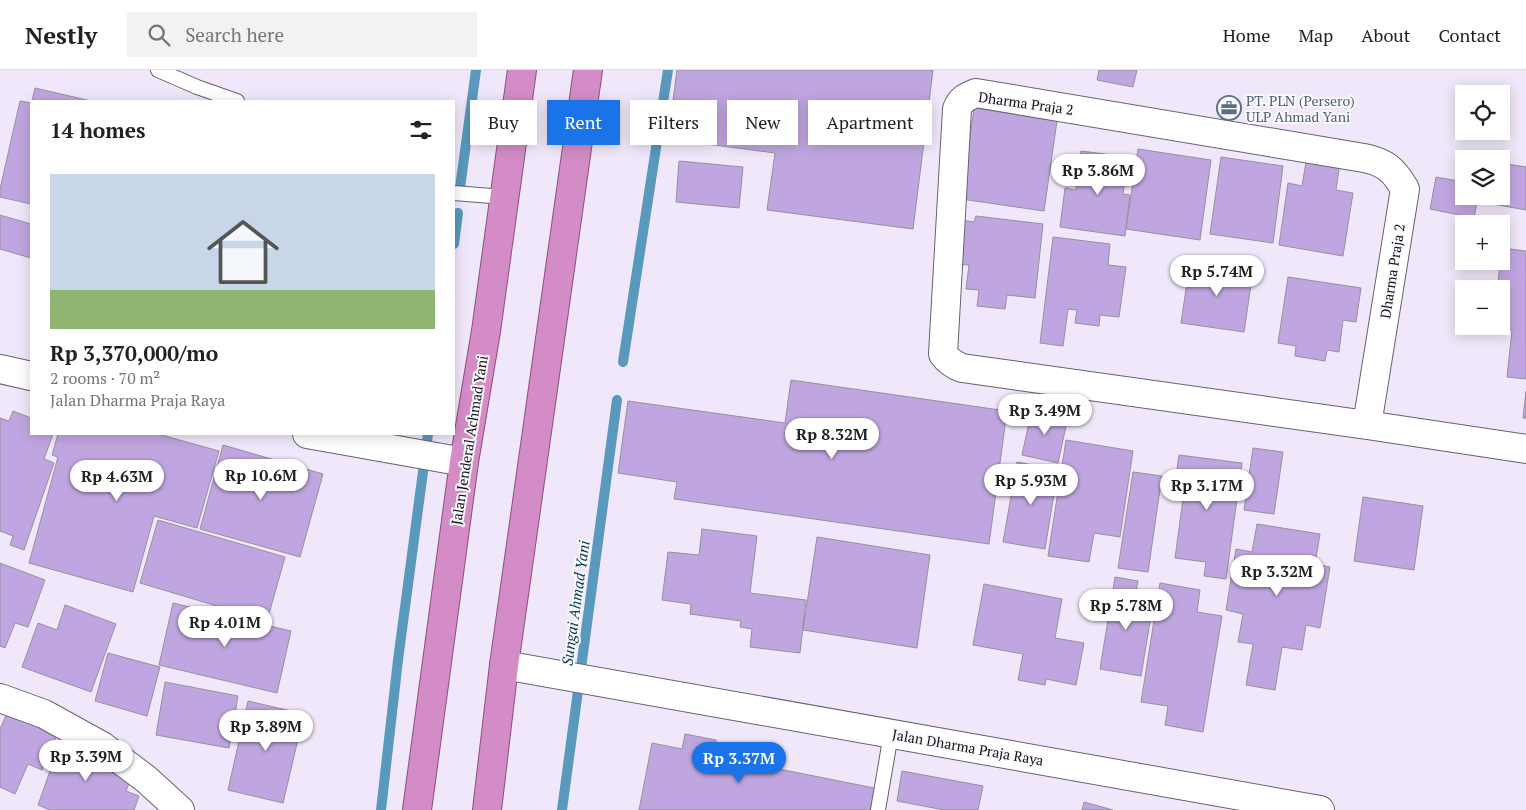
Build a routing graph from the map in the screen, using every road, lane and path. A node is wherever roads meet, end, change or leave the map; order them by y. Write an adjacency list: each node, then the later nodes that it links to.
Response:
1 (158, 70): 4 (lane)
2 (522, 70): 6 (highway, Jalan Jenderal Achmad Yani)
3 (588, 70): 13 (highway)
4 (234, 100)
5 (455, 193): 6 (lane)
6 (504, 197): 12 (highway, Jalan Jenderal Achmad Yani)
7 (0, 369): 8 (street)
8 (30, 376)
9 (1367, 425): 9 (street, Dharma Praja 2); 11 (street, Dharma Praja 2)
10 (313, 435): 12 (street)
11 (1526, 449)
12 (452, 460): 17 (highway, Jalan Jenderal Achmad Yani)
13 (512, 667): 15 (street, Jalan Dharma Praja Raya); 18 (highway)
14 (0, 698): 16 (street)
15 (891, 734): 19 (lane); 20 (street, Jalan Dharma Praja Raya)
16 (180, 810)
17 (417, 810)
18 (487, 810)
19 (878, 810)
20 (1320, 810)

